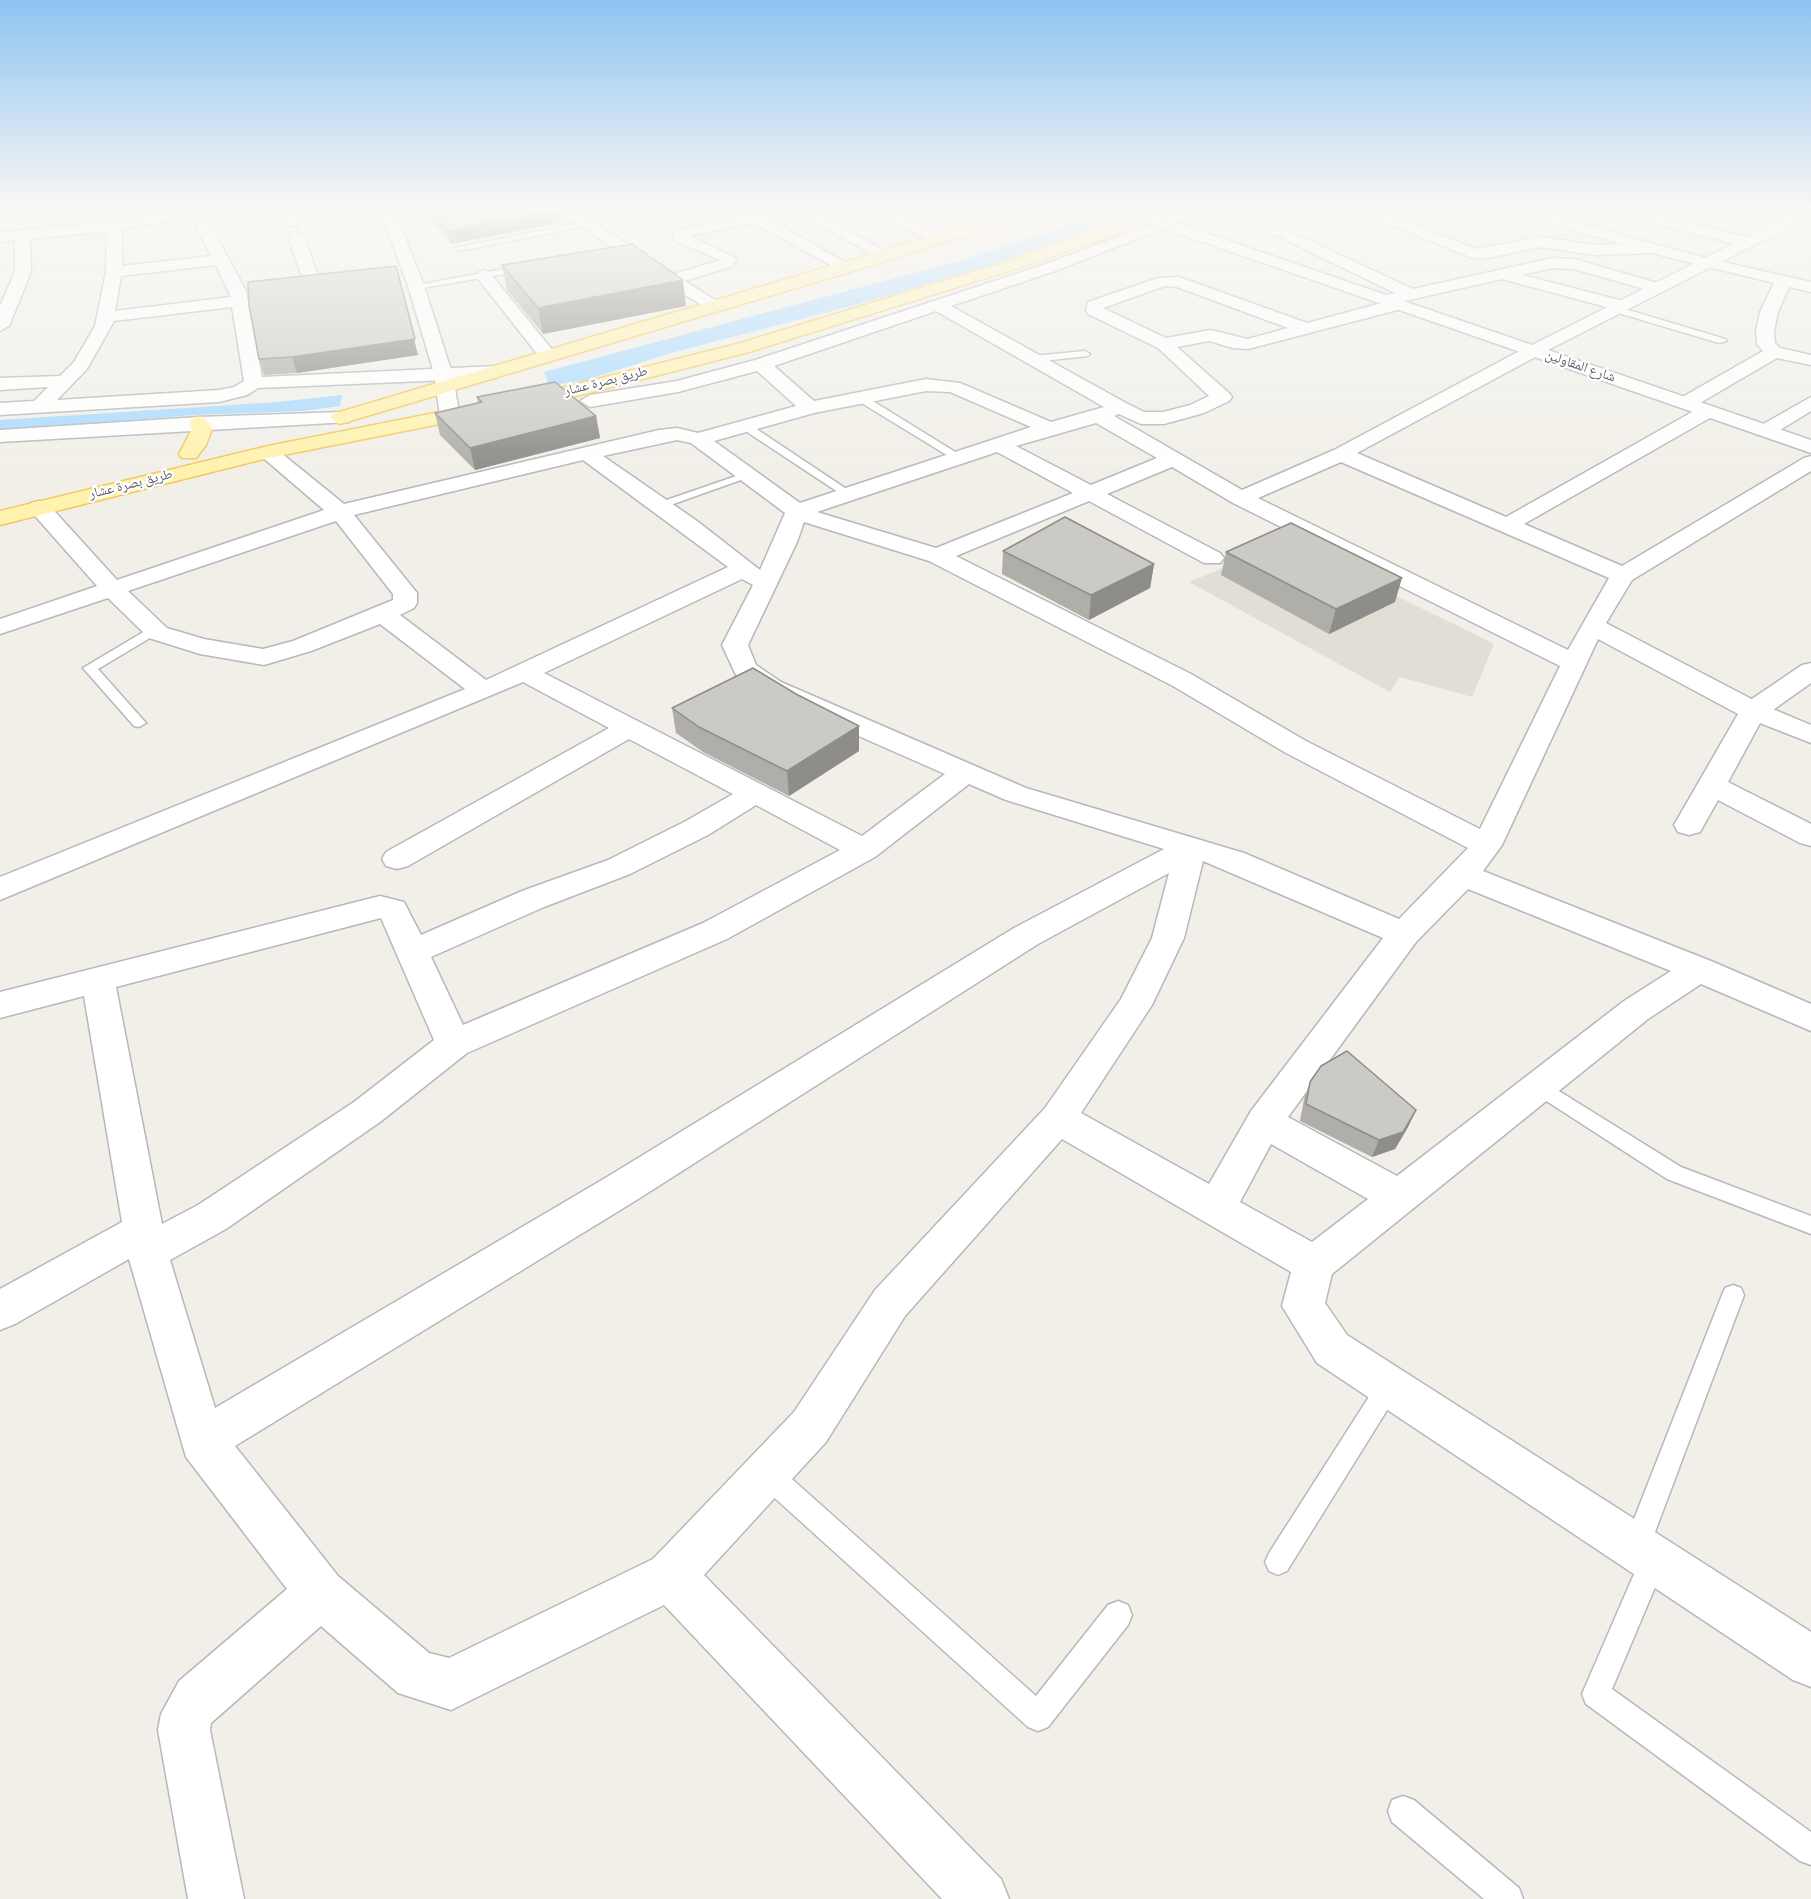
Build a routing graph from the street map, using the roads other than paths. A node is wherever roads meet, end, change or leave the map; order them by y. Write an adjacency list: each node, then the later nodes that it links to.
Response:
1 (12, 298): 24 (street)
2 (109, 298): 23 (street)
3 (228, 298): 23 (street)
4 (239, 298): 40 (street)
5 (415, 298): 38 (street)
6 (501, 298): 32 (street)
7 (698, 298): 21 (street)
8 (741, 298): 21 (main road)
9 (910, 298): 35 (main road, طريق بصرة عشار)
10 (960, 298): 20 (street)
11 (1114, 298): 27 (street)
12 (1221, 298): 25 (street)
13 (1393, 298): 19 (street, شارع المقاولين)
14 (1396, 298): 19 (street)
15 (1409, 298): 19 (street)
16 (1583, 298): 22 (street)
17 (1639, 298): 22 (street)
18 (1776, 298): 30 (street)
19 (1400, 300): 25 (street); 29 (street, شارع المقاولين)
20 (938, 305): 33 (street); 36 (street)
21 (711, 306): 28 (main road)
22 (1618, 308): 26 (lane); 29 (street)
23 (106, 316): 39 (street)
24 (0, 326)
25 (1304, 328): 27 (street)
26 (1722, 341)
27 (1164, 344): 51 (street)
28 (628, 345): 32 (main road); 35 (main road)
29 (1533, 351): 45 (street, شارع المقاولين); 66 (street)
30 (1774, 352): 34 (street); 45 (street)
31 (1085, 354): 33 (lane)
32 (548, 356): 37 (main road)
33 (1033, 359): 51 (street)
34 (1811, 360)
35 (662, 364): 42 (main road, طريق بصرة عشار)
36 (761, 364): 44 (street); 48 (street)
37 (496, 372): 38 (street)
38 (444, 380): 40 (street); 52 (street); 53 (main road)
39 (65, 381): 41 (street); 47 (street)
40 (254, 383): 47 (street)
41 (0, 384)
42 (561, 394): 44 (street); 52 (main road, طريق بصرة عشار)
43 (859, 397): 48 (street); 56 (street); 67 (lane)
44 (590, 401): 59 (street)
45 (1686, 403): 50 (street, شارع المقاولين)
46 (1811, 404): 57 (street)
47 (40, 405): 49 (street)
48 (810, 408): 55 (street)
49 (0, 409)
50 (1708, 411): 57 (street, شارع المقاولين); 80 (street)
51 (1109, 412): 56 (street); 68 (street)
52 (450, 416): 63 (main road, طريق بصرة عشار)
53 (342, 418): 54 (street); 64 (main road)
54 (199, 423): 58 (street); 64 (main road)
55 (745, 426): 60 (street); 72 (lane)
56 (1048, 428): 61 (street)
57 (1765, 431): 62 (street, شارع المقاولين)
58 (0, 436)
59 (659, 436): 60 (street); 65 (street)
60 (698, 439): 70 (street)
61 (999, 445): 67 (street); 71 (street)
62 (1811, 447)
63 (268, 452): 76 (main road, طريق بصرة عشار); 78 (street)
64 (189, 454): 74 (main road)
65 (587, 454): 75 (street); 78 (street)
66 (1341, 454): 73 (street); 80 (street)
67 (959, 458): 72 (street)
68 (1173, 459): 71 (street); 73 (street)
69 (1811, 462): 84 (street)
70 (748, 475): 75 (lane); 77 (street)
71 (1088, 492): 81 (street); 82 (street)
72 (848, 494): 77 (street)
73 (1241, 498): 91 (street)
74 (0, 500)
75 (658, 505): 83 (street)
76 (39, 508): 79 (main road, طريق بصرة عشار); 86 (street)
77 (797, 511): 81 (street); 85 (street)
78 (340, 512): 86 (street); 87 (street)
79 (0, 518)
80 (1507, 525): 84 (street)
81 (937, 556): 104 (street)
82 (1212, 558)
83 (741, 570): 85 (street); 93 (street)
84 (1623, 575): 88 (street)
85 (765, 585): 99 (street)
86 (112, 589): 89 (street); 90 (street)
87 (383, 615): 90 (street); 94 (street)
88 (1592, 626): 91 (street); 95 (street)
89 (0, 627)
90 (154, 629): 96 (lane)
91 (1575, 664): 104 (street)
92 (1811, 671): 95 (street)
93 (525, 673): 94 (street); 97 (street)
94 (484, 691): 109 (street)
95 (1753, 711): 98 (street); 100 (street)
96 (139, 723)
97 (628, 728): 101 (street); 107 (street)
98 (1811, 735)
99 (965, 773): 105 (street); 106 (street)
100 (1711, 785): 102 (street); 103 (street)
101 (757, 792): 106 (street); 111 (street)
102 (1689, 825)
103 (1811, 836)
104 (1487, 845): 108 (street)
105 (1191, 848): 110 (street); 118 (street); 128 (street)
106 (864, 850): 116 (street)
107 (397, 859)
108 (1463, 875): 110 (street); 112 (street)
109 (0, 889)
110 (1404, 934): 119 (street)
111 (411, 952): 113 (street); 116 (street)
112 (1699, 969): 115 (street); 117 (street)
113 (98, 978): 114 (street); 123 (street)
114 (0, 1005)
115 (1811, 1018)
116 (454, 1044): 123 (street)
117 (1538, 1086): 120 (street); 122 (lane)
118 (1058, 1118): 121 (street); 129 (street)
119 (1264, 1122): 120 (street); 121 (street)
120 (1398, 1196): 124 (street)
121 (1216, 1208): 124 (street)
122 (1811, 1225)
123 (146, 1241): 126 (street); 128 (street)
124 (1314, 1264): 127 (street)
125 (1734, 1294): 130 (lane)
126 (0, 1311)
127 (1389, 1386): 130 (street); 131 (lane)
128 (202, 1441): 133 (street)
129 (766, 1473): 132 (street); 134 (lane)
130 (1645, 1553): 135 (street); 137 (lane)
131 (1278, 1562)
132 (670, 1576): 133 (street); 139 (street)
133 (321, 1593): 138 (street)
134 (1118, 1615)
135 (1811, 1662)
136 (1403, 1811): 140 (lane)
137 (1811, 1850)
138 (216, 1899)
139 (981, 1899)
140 (1508, 1899)

